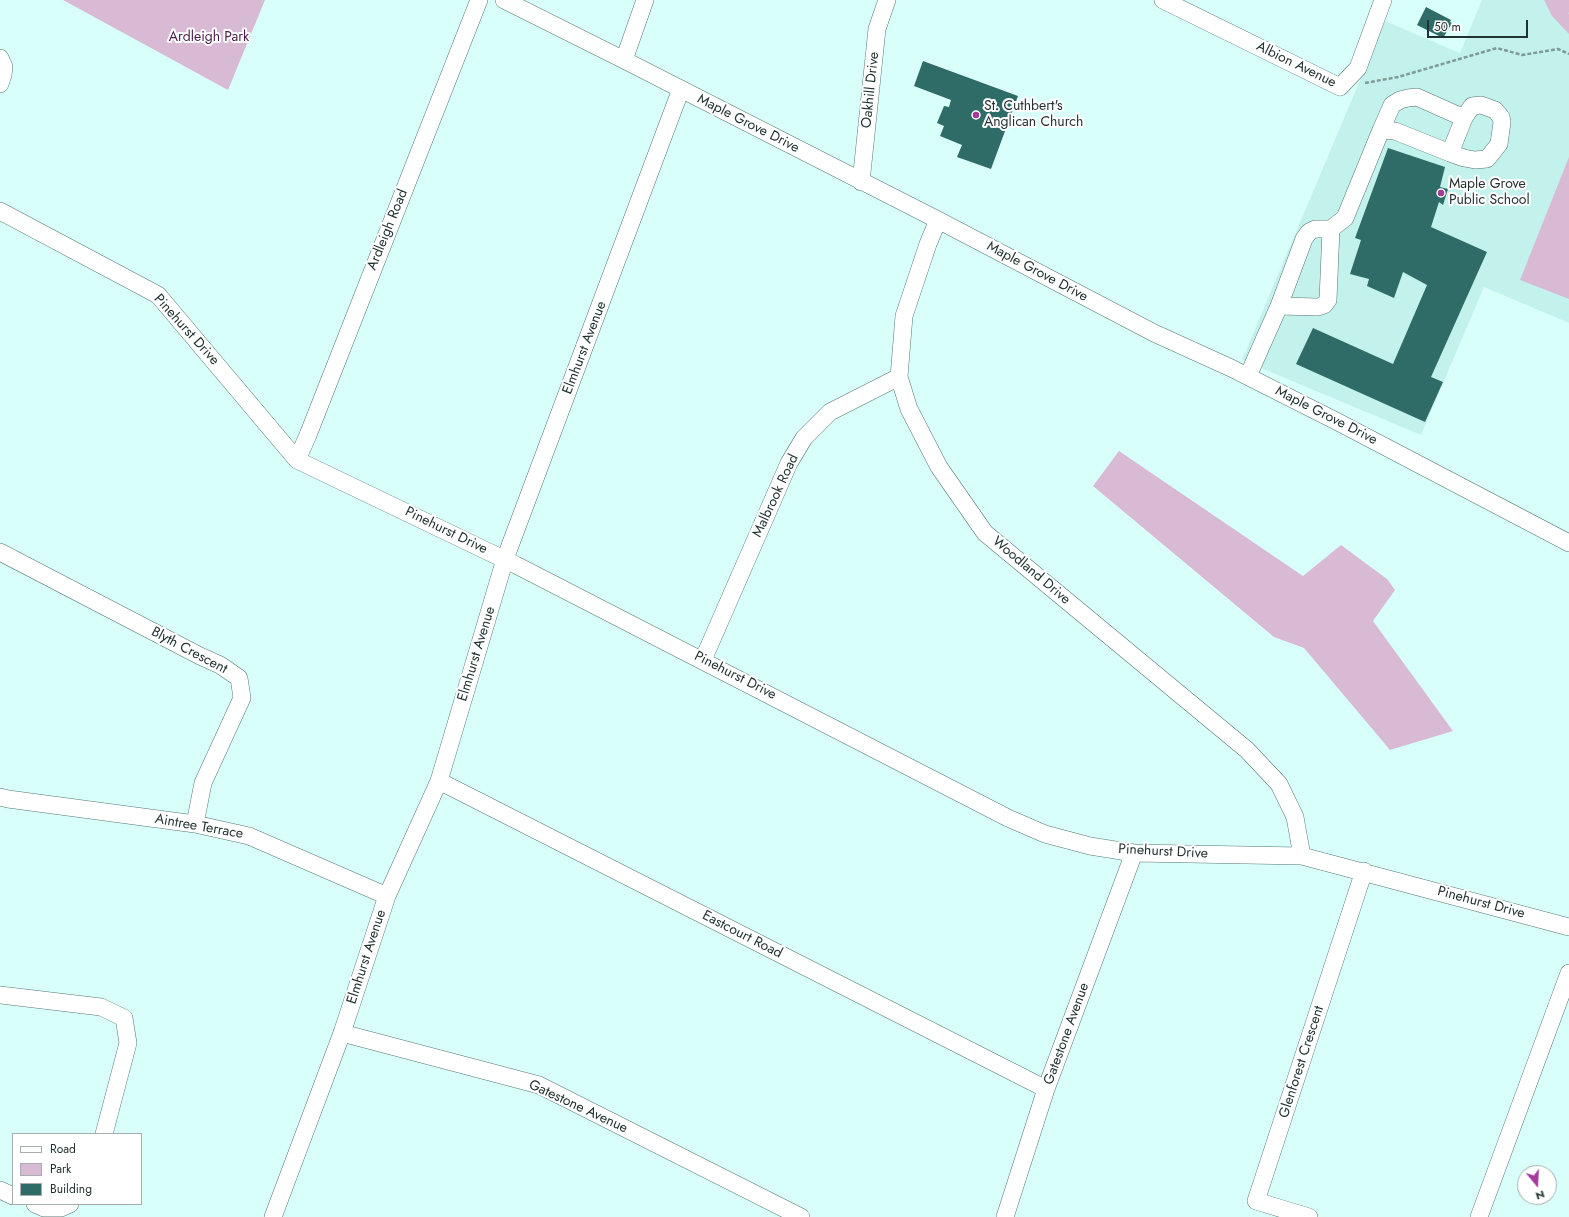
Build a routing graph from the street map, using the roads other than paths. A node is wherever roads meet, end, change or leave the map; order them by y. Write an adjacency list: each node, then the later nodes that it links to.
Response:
1 (479, 0): 21 (street, Ardleigh Road)
2 (504, 0): 8 (street, Maple Grove Drive)
3 (645, 0): 8 (street)
4 (887, 0): 14 (street, Oakhill Drive)
5 (1163, 0): 6 (street, Albion Avenue)
6 (1383, 0)
7 (0, 58): 9 (street)
8 (624, 60): 10 (street, Maple Grove Drive)
9 (0, 84)
10 (681, 90): 14 (street, Maple Grove Drive); 24 (street, Elmhurst Avenue)
11 (1464, 118): 12 (street); 13 (street); 13 (street)
12 (1381, 130): 13 (street); 17 (street)
13 (1450, 153)
14 (861, 182): 16 (street, Maple Grove Drive)
15 (0, 211): 21 (street, Pinehurst Drive)
16 (938, 220): 19 (street, Maple Grove Drive); 20 (street, Woodland Drive)
17 (1331, 229): 18 (street); 18 (street)
18 (1279, 306): 19 (street)
19 (1248, 376): 22 (street, Maple Grove Drive)
20 (899, 377): 25 (street, Malbrook Road); 30 (street, Woodland Drive)
21 (297, 460): 24 (street, Pinehurst Drive)
22 (1569, 544)
23 (0, 552): 28 (street, Blyth Crescent)
24 (505, 559): 25 (street, Pinehurst Drive); 26 (street, Elmhurst Avenue)
25 (703, 660): 29 (street, Pinehurst Drive)
26 (438, 781): 32 (street, Elmhurst Avenue); 37 (street, Eastcourt Road)
27 (0, 797): 28 (street, Aintree Terrace)
28 (195, 824): 32 (street, Aintree Terrace)
29 (1134, 853): 30 (street, Pinehurst Drive); 37 (street, Gatestone Avenue)
30 (1302, 856): 31 (street, Pinehurst Drive)
31 (1364, 871): 33 (street, Pinehurst Drive); 46 (street, Glenforest Crescent)
32 (387, 896): 36 (street, Elmhurst Avenue)
33 (1569, 926)
34 (1569, 973): 47 (street)
35 (0, 995): 38 (street)
36 (342, 1033): 43 (street, Elmhurst Avenue); 44 (street, Gatestone Avenue)
37 (1046, 1089): 45 (street, Gatestone Avenue)
38 (104, 1133)
39 (0, 1190): 40 (street)
40 (12, 1196)
41 (37, 1205): 42 (street)
42 (68, 1205)
43 (273, 1217)
44 (801, 1217)
45 (1005, 1217)
46 (1309, 1217)
47 (1479, 1217)

